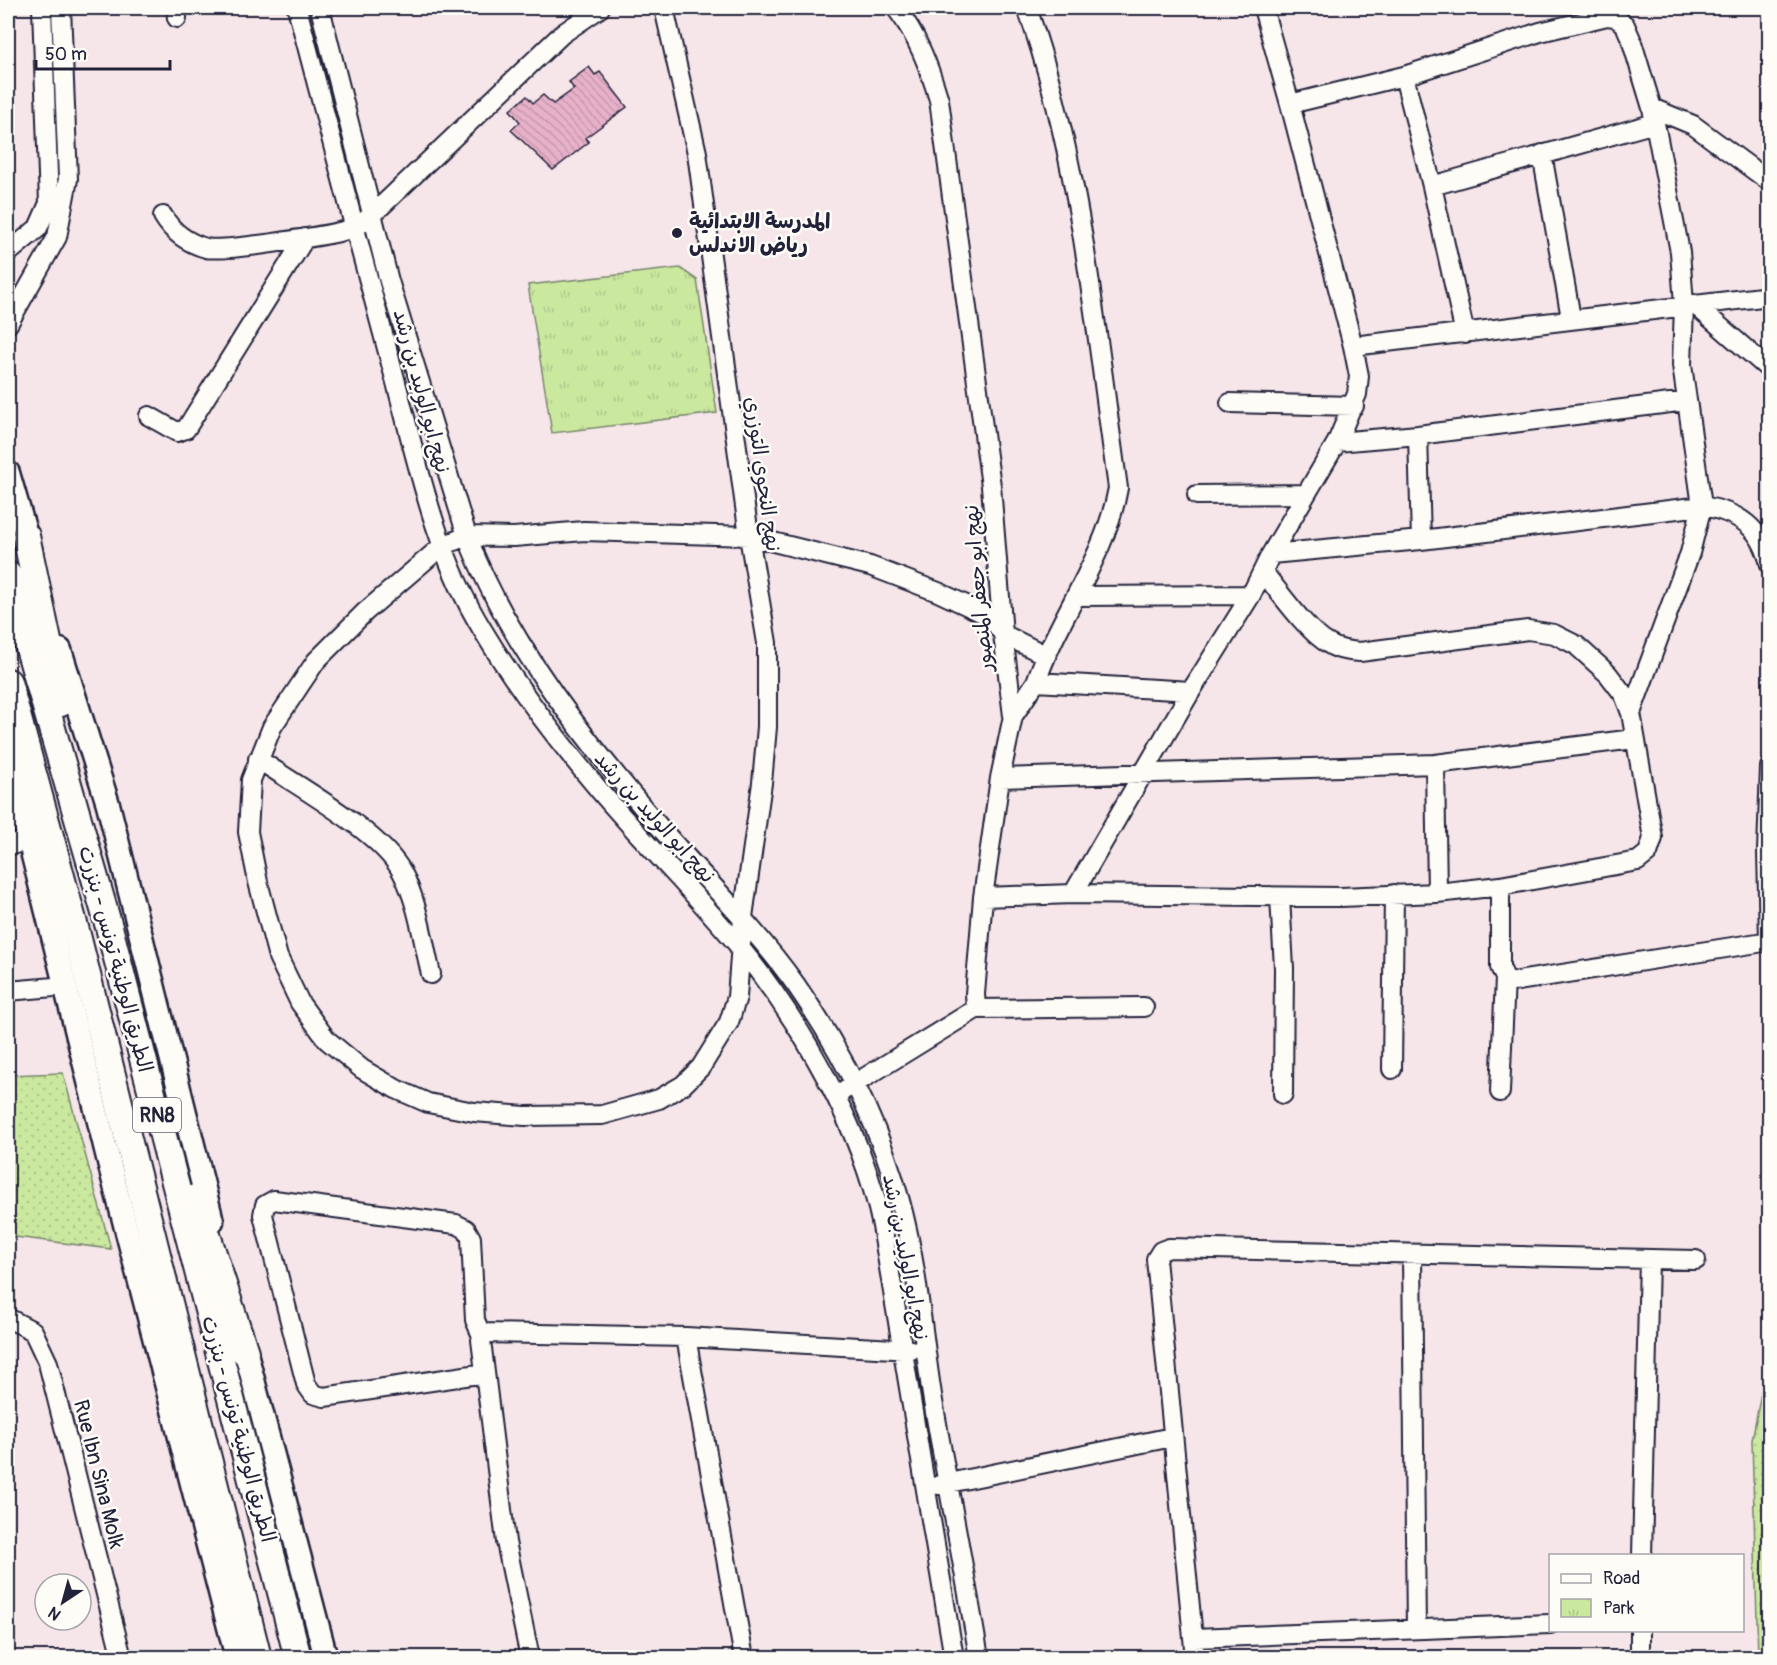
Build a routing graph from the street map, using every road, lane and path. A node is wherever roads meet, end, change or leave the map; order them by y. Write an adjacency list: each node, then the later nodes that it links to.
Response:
1 (42, 8): 21 (street)
2 (61, 8): 25 (street)
3 (297, 8): 19 (street, نهج ابو الوليد بن رشد)
4 (320, 8): 17 (street, نهج ابو الوليد بن رشد)
5 (600, 8): 17 (street)
6 (664, 8): 41 (street, نهج النحوي التوزري)
7 (896, 8): 50 (street, نهج ابو جعفر المنصور)
8 (1027, 8): 48 (street)
9 (1263, 8): 12 (street)
10 (1614, 12): 11 (street); 13 (street)
11 (1404, 76): 12 (street); 16 (street)
12 (1290, 104): 27 (street)
13 (1653, 115): 14 (street); 15 (street); 23 (street)
14 (1542, 154): 16 (street); 24 (street)
15 (1770, 182)
16 (1432, 186): 26 (street)
17 (372, 215): 19 (street); 40 (street, نهج ابو الوليد بن رشد)
18 (163, 216): 20 (street)
19 (354, 228): 20 (street); 43 (street, نهج ابو الوليد بن رشد)
20 (305, 238): 32 (street)
21 (8, 253)
22 (1770, 296): 23 (street)
23 (1690, 304): 24 (street); 28 (street); 29 (street)
24 (1571, 318): 26 (street)
25 (8, 324)
26 (1465, 334): 27 (street)
27 (1353, 346): 31 (street)
28 (1770, 369)
29 (1686, 401): 33 (street); 38 (street)
30 (1230, 403): 31 (street)
31 (1354, 406): 34 (street)
32 (149, 416)
33 (1418, 435): 34 (street); 42 (street)
34 (1336, 442): 36 (street)
35 (8, 473): 39 (main road)
36 (1305, 494): 37 (street); 44 (street)
37 (1197, 495)
38 (1702, 506): 42 (street); 45 (street); 55 (street)
39 (26, 536): 73 (highway); 95 (main road)
40 (467, 536): 41 (street); 43 (street, نهج النحوي التوزري); 72 (street, نهج ابو الوليد بن رشد)
41 (749, 536): 50 (street); 72 (street, نهج النحوي التوزري)
42 (1421, 540): 44 (street)
43 (442, 546): 59 (street, نهج النحوي التوزري); 75 (street, نهج ابو الوليد بن رشد)
44 (1271, 554): 46 (street)
45 (1770, 565)
46 (1263, 572): 49 (street); 55 (street)
47 (8, 575): 73 (highway, الطريق الوطنية تونس - بنزرت / RN8)
48 (1077, 596): 49 (street); 51 (street)
49 (1251, 596): 54 (street)
50 (1003, 634): 51 (street); 56 (street, نهج ابو جعفر المنصور)
51 (1045, 656): 52 (street)
52 (1036, 681): 54 (street); 56 (street)
53 (8, 682): 87 (highway, الطريق الوطنية تونس - بنزرت / RN8)
54 (1191, 691): 62 (street)
55 (1631, 712): 57 (street)
56 (1013, 716): 63 (street, نهج ابو جعفر المنصور)
57 (1634, 739): 60 (street); 66 (street)
58 (8, 752): 64 (main road); 87 (highway, RN8)
59 (258, 759): 75 (street, نهج النحوي التوزري); 76 (street)
60 (1435, 764): 62 (street); 67 (street)
61 (1770, 767): 74 (street)
62 (1145, 774): 63 (street); 68 (street)
63 (1000, 778): 70 (street, نهج ابو جعفر المنصور)
64 (29, 840): 65 (street); 78 (main road)
65 (8, 846)
66 (1500, 886): 67 (street); 77 (street)
67 (1437, 893): 69 (street)
68 (1073, 894): 70 (street); 71 (street)
69 (1394, 894): 71 (street); 82 (street)
70 (983, 897): 81 (street, نهج ابو جعفر المنصور)
71 (1280, 897): 85 (street)
72 (743, 917): 75 (street, نهج النحوي التوزري); 83 (street, نهج ابو الوليد بن رشد)
73 (106, 918): 95 (highway, RN8); 111 (highway, الطريق الوطنية تونس - بنزرت / RN8)
74 (1769, 941): 77 (street)
75 (741, 949): 86 (street, نهج ابو الوليد بن رشد)
76 (431, 974)
77 (1505, 978): 84 (street)
78 (66, 986): 79 (street); 108 (main road)
79 (8, 991)
80 (1144, 1007): 81 (street)
81 (976, 1009): 83 (street)
82 (1392, 1069)
83 (856, 1084): 86 (street); 94 (street, نهج ابو الوليد بن رشد)
84 (1500, 1092)
85 (1283, 1094)
86 (834, 1095): 96 (street, نهج ابو الوليد بن رشد)
87 (145, 1207): 97 (highway, الطريق الوطنية تونس - بنزرت / RN8)
88 (1412, 1254): 89 (street); 99 (street); 104 (street)
89 (1649, 1259): 90 (street); 102 (street)
90 (1696, 1260)
91 (8, 1318): 107 (street, Rue Ibn Sina Molk)
92 (482, 1336): 93 (street); 98 (street); 98 (street)
93 (686, 1337): 96 (street); 114 (street)
94 (925, 1349): 96 (street); 100 (street, نهج ابو الوليد بن رشد)
95 (245, 1352): 112 (main road)
96 (901, 1352): 101 (street, نهج ابو الوليد بن رشد)
97 (184, 1371): 109 (highway, RN8); 110 (highway, الطريق الوطنية تونس - بنزرت / RN8)
98 (485, 1373): 113 (street)
99 (1172, 1437): 100 (street); 106 (street)
100 (950, 1483): 101 (street); 116 (street, نهج ابو الوليد بن رشد)
101 (926, 1488): 115 (street, نهج ابو الوليد بن رشد)
102 (1642, 1554)
103 (1549, 1624): 104 (street)
104 (1416, 1629): 106 (street)
105 (1640, 1632): 118 (street)
106 (1194, 1638): 117 (street)
107 (122, 1658)
108 (237, 1658)
109 (243, 1658)
110 (258, 1658)
111 (298, 1658)
112 (326, 1658)
113 (530, 1658)
114 (744, 1658)
115 (954, 1658)
116 (979, 1658)
117 (1195, 1658)
118 (1640, 1658)

